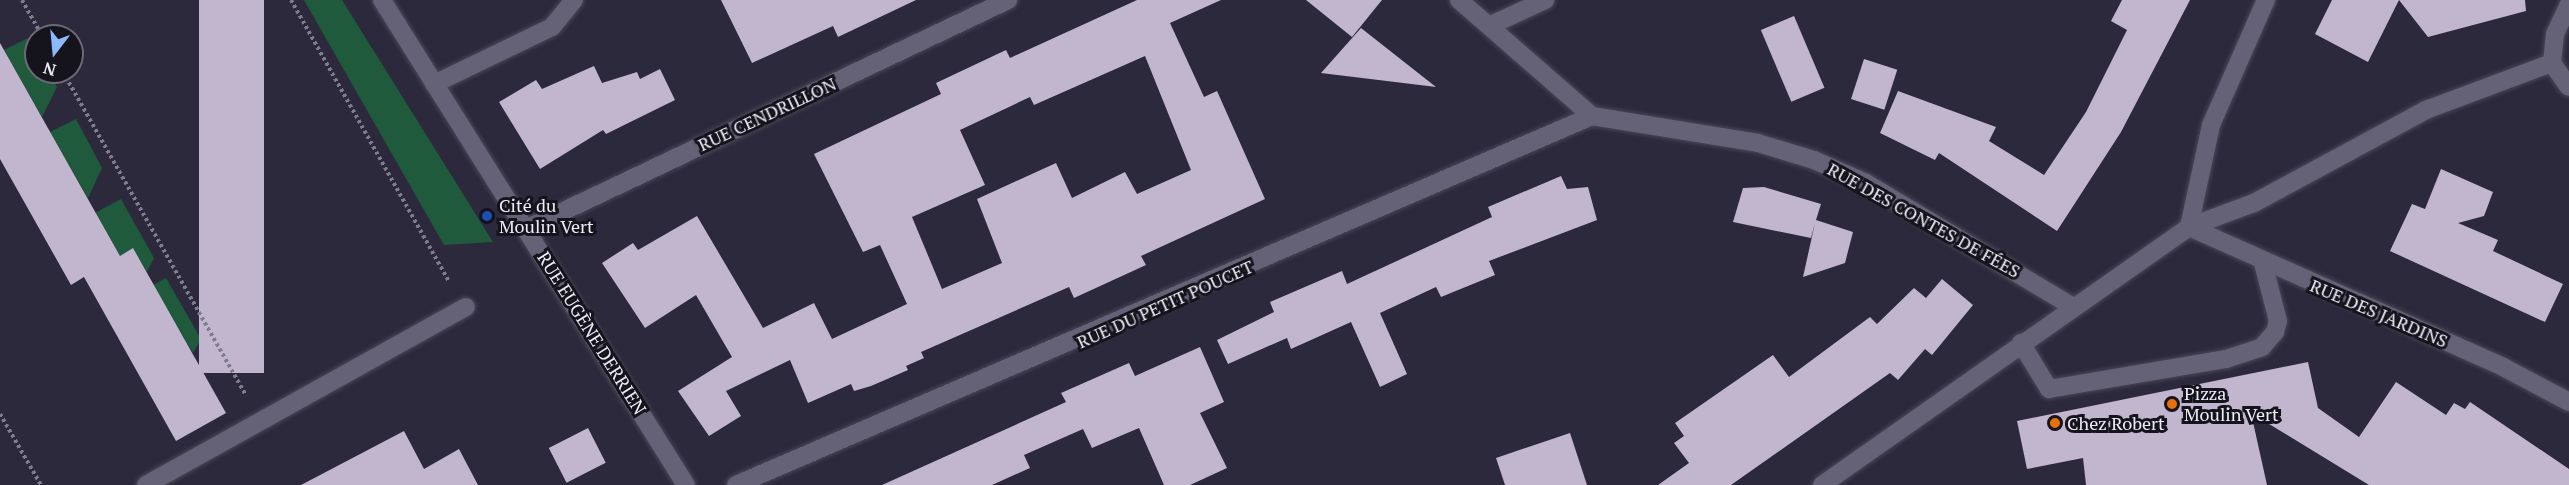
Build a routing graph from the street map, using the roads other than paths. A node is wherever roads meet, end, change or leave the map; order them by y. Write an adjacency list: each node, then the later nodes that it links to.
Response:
1 (382, 0): 10 (street, RUE EUGÈNE DERRIEN)
2 (574, 0): 10 (street)
3 (1008, 0): 14 (street, RUE CENDRILLON)
4 (1459, 0): 8 (street)
5 (1545, 0): 8 (street)
6 (2266, 0): 13 (street)
7 (2569, 4): 9 (street)
8 (1491, 25): 12 (street)
9 (2552, 63): 11 (street); 13 (street)
10 (434, 84): 14 (street, RUE EUGÈNE DERRIEN)
11 (2569, 87)
12 (1592, 116): 17 (street, RUE DES CONTES DE FÉES); 22 (street, RUE DU PETIT POUCET)
13 (2189, 227): 15 (street, RUE DES JARDINS); 17 (street)
14 (526, 229): 21 (street, RUE EUGÈNE DERRIEN)
15 (2263, 262): 18 (street); 19 (street, RUE DES JARDINS)
16 (466, 307): 20 (street)
17 (2073, 307): 18 (street)
18 (2021, 344): 23 (street)
19 (2569, 402)
20 (146, 485)
21 (686, 485)
22 (736, 485)
23 (1822, 485)

